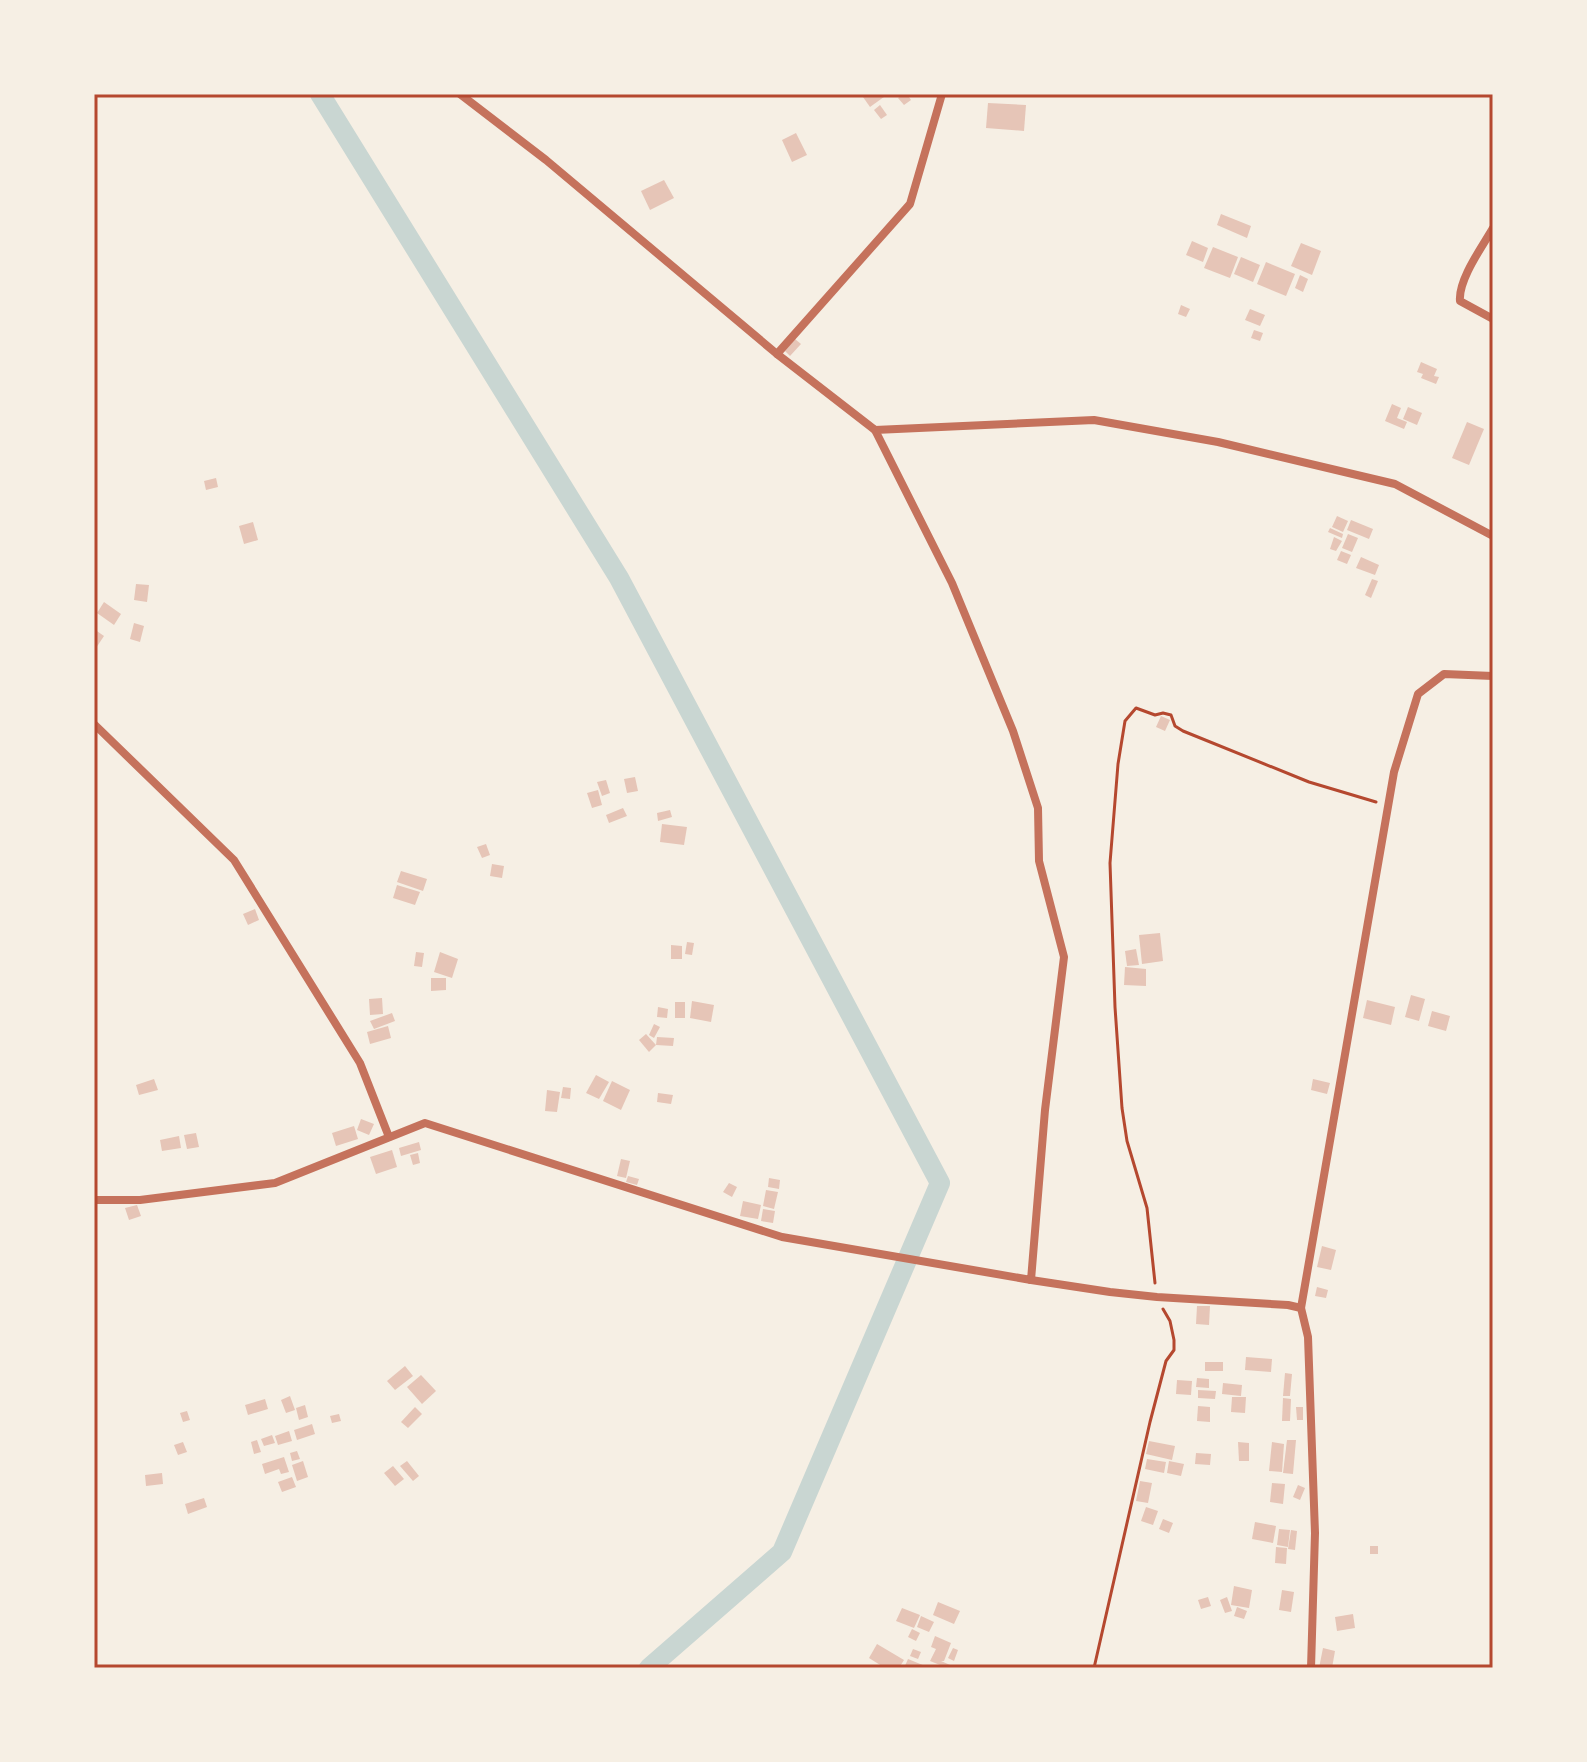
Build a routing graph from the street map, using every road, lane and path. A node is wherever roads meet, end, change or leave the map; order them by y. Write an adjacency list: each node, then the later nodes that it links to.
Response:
1 (460, 94): 5 (street)
2 (942, 94): 5 (street)
3 (1493, 228): 4 (street)
4 (1493, 319)
5 (777, 354): 6 (street)
6 (875, 430): 7 (street); 13 (street)
7 (1493, 536)
8 (1493, 676): 10 (street)
9 (94, 724): 11 (street)
10 (1388, 805): 14 (path); 15 (street)
11 (389, 1137): 12 (street); 13 (street)
12 (94, 1200)
13 (1031, 1280): 14 (street)
14 (1157, 1297): 15 (street); 16 (path)
15 (1301, 1308): 17 (street)
16 (1094, 1668)
17 (1311, 1668)

